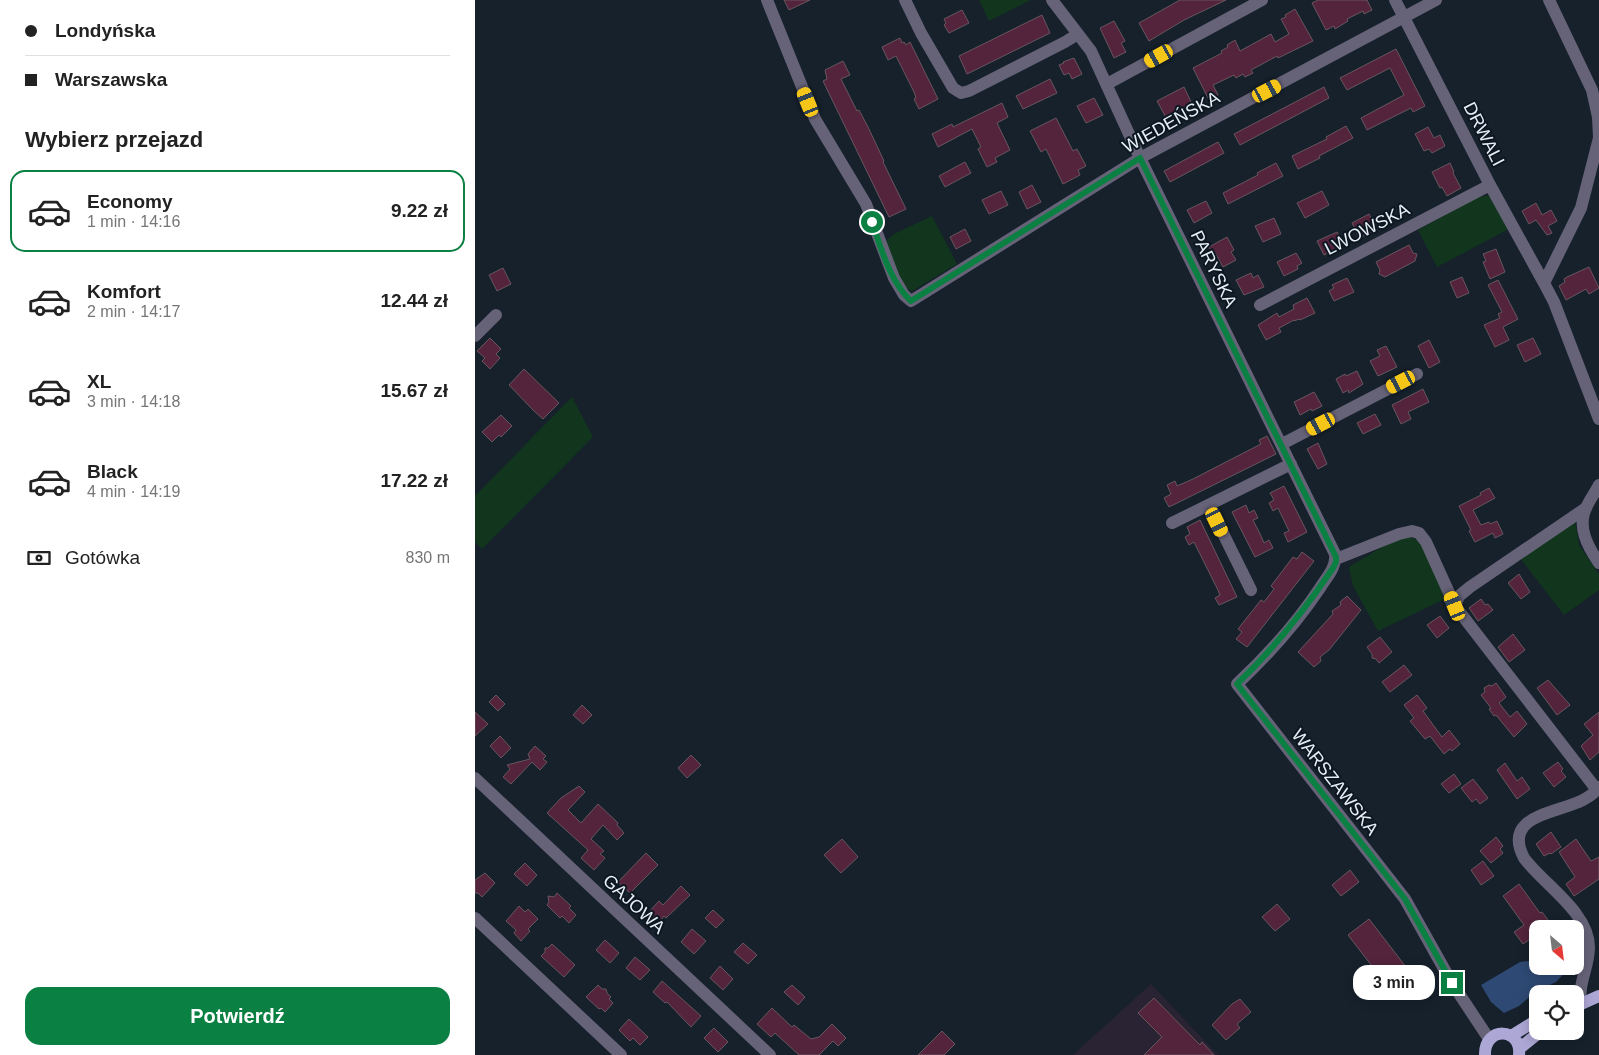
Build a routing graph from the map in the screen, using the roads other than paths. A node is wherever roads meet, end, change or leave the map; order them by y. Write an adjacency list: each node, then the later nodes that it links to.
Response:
1 (767, 0): 12 (street, WIEDEŃSKA)
2 (905, 0): 9 (street)
3 (1052, 0): 9 (street, PARYSKA)
4 (1262, 0): 10 (street)
5 (1395, 0): 8 (street, DRWALI)
6 (1436, 0): 8 (street, WIEDEŃSKA)
7 (1549, 0): 11 (street)
8 (1404, 18): 12 (street, WIEDEŃSKA); 13 (street, DRWALI)
9 (1078, 34): 10 (street, PARYSKA)
10 (1107, 84): 12 (street, PARYSKA)
11 (1599, 138): 14 (street)
12 (1140, 158): 20 (street, PARYSKA)
13 (1490, 185): 14 (street, DRWALI); 15 (street, LWOWSKA)
14 (1544, 283): 19 (street, DRWALI)
15 (1260, 305)
16 (496, 315): 17 (street)
17 (475, 336)
18 (1417, 374): 20 (street)
19 (1599, 419)
20 (1282, 444): 21 (street, PARYSKA)
21 (1291, 464): 23 (street); 26 (street, PARYSKA)
22 (1599, 485): 24 (street)
23 (1209, 505): 25 (street); 28 (street)
24 (1586, 508): 27 (street); 29 (street)
25 (1172, 523)
26 (1336, 559): 29 (street); 39 (street, WARSZAWSKA)
27 (1599, 563)
28 (1251, 590)
29 (1455, 606): 31 (street)
30 (475, 778): 43 (street, GAJOWA)
31 (1598, 789): 33 (street)
32 (475, 918): 42 (street)
33 (1594, 944): 34 (street)
34 (1580, 985)
35 (1599, 996): 36 (main road)
36 (1584, 1003)
37 (1529, 1025): 38 (main road)
38 (1511, 1036): 39 (main road); 41 (main road)
39 (1489, 1039): 44 (main road)
40 (1532, 1040): 41 (main road)
41 (1520, 1052)
42 (621, 1055)
43 (770, 1055)
44 (1485, 1055)

